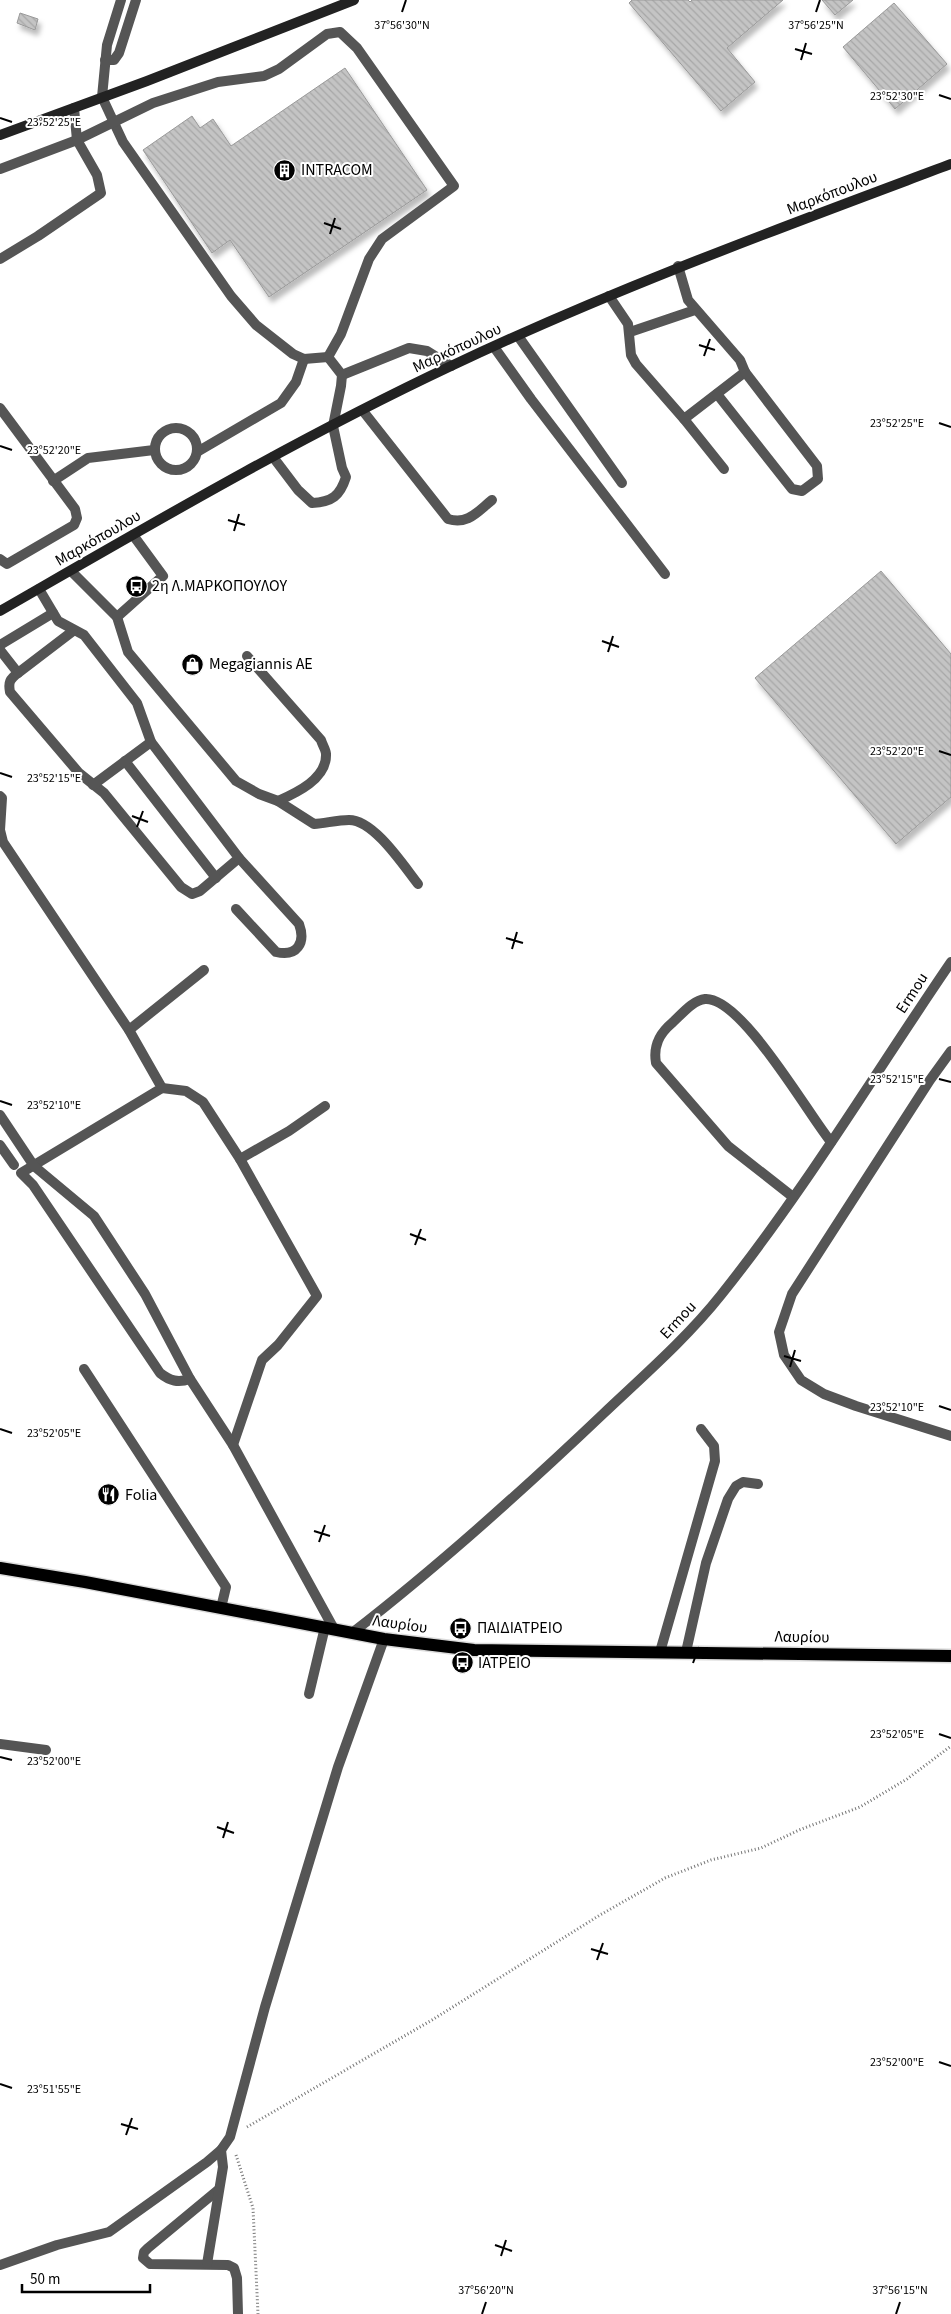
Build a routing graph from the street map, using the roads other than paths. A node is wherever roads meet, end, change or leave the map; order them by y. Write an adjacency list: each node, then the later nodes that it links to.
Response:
1 (121, 0): 4 (street)
2 (136, 0): 4 (street)
3 (354, 0): 5 (main road)
4 (105, 60): 5 (street)
5 (102, 98): 6 (main road); 7 (street)
6 (74, 108): 8 (main road); 9 (street)
7 (113, 124): 9 (street); 19 (street); 20 (street)
8 (0, 135)
9 (77, 140): 11 (street); 12 (street)
10 (951, 164): 13 (main road, Μαρκόπουλου)
11 (0, 169)
12 (0, 259)
13 (678, 266): 14 (main road, Μαρκόπουλου); 15 (street)
14 (609, 296): 16 (street); 17 (main road, Μαρκόπουλου)
15 (695, 310): 16 (street); 22 (street)
16 (630, 332): 27 (street)
17 (518, 336): 18 (main road, Μαρκόπουλου); 34 (street)
18 (494, 347): 21 (main road, Μαρκόπουλου); 39 (street)
19 (328, 356): 20 (street); 23 (street)
20 (304, 359): 30 (street)
21 (451, 366): 23 (street); 26 (main road, Μαρκόπουλου)
22 (746, 372): 24 (street); 24 (street)
23 (342, 375): 28 (street)
24 (716, 394): 27 (street)
25 (0, 408): 33 (street)
26 (363, 411): 28 (main road, Μαρκόπουλου); 35 (street)
27 (684, 419): 32 (street)
28 (333, 426): 31 (main road, Μαρκόπουλου); 31 (street)
29 (154, 450): 30 (street); 30 (street); 33 (street)
30 (197, 452)
31 (273, 457): 36 (main road, Μαρκόπουλου)
32 (724, 468)
33 (53, 481): 37 (street)
34 (622, 482)
35 (492, 500)
36 (133, 535): 38 (main road, Μαρκόπουλου); 43 (street)
37 (0, 560)
38 (70, 571): 40 (main road, Μαρκόπουλου); 43 (street)
39 (665, 574)
40 (39, 589): 41 (main road, Μαρκόπουλου); 42 (street)
41 (0, 611)
42 (53, 612): 44 (street); 45 (street)
43 (117, 617): 53 (street)
44 (73, 631): 48 (street); 49 (street)
45 (0, 645)
46 (0, 650): 48 (street)
47 (247, 656): 53 (street)
48 (18, 673): 51 (street)
49 (151, 742): 50 (street); 54 (street)
50 (125, 761): 51 (street); 55 (street)
51 (93, 785): 55 (street)
52 (0, 796): 60 (street)
53 (278, 801): 56 (street)
54 (239, 858): 55 (street); 57 (street)
55 (216, 878)
56 (418, 884)
57 (236, 909)
58 (951, 962): 65 (street, Ermou)
59 (204, 970): 60 (street)
60 (129, 1030): 62 (street)
61 (951, 1051): 74 (street)
62 (162, 1088): 67 (street); 69 (street)
63 (325, 1106): 67 (street)
64 (0, 1115): 69 (street)
65 (831, 1142): 70 (street, Ermou); 70 (street)
66 (0, 1145): 68 (street)
67 (240, 1159): 75 (street)
68 (14, 1165)
69 (34, 1166): 72 (street); 72 (street)
70 (793, 1197): 80 (street, Ermou)
71 (84, 1369): 78 (street)
72 (190, 1379): 75 (street)
73 (701, 1429): 82 (street)
74 (951, 1436)
75 (232, 1445): 79 (street)
76 (758, 1484): 83 (street)
77 (0, 1568): 78 (main road, Λαυρίου)
78 (221, 1608): 79 (main road, Λαυρίου)
79 (330, 1628): 80 (main road, Λαυρίου); 85 (street)
80 (352, 1633): 81 (main road, Λαυρίου)
81 (384, 1639): 82 (main road, Λαυρίου); 88 (street)
82 (660, 1652): 83 (main road, Λαυρίου)
83 (686, 1652): 84 (main road, Λαυρίου)
84 (951, 1656)
85 (309, 1694)
86 (0, 1744): 87 (street)
87 (46, 1750)
88 (221, 2150): 89 (street); 91 (street)
89 (218, 2190): 90 (street); 90 (street)
90 (207, 2264): 92 (street)
91 (0, 2265)
92 (238, 2314)

